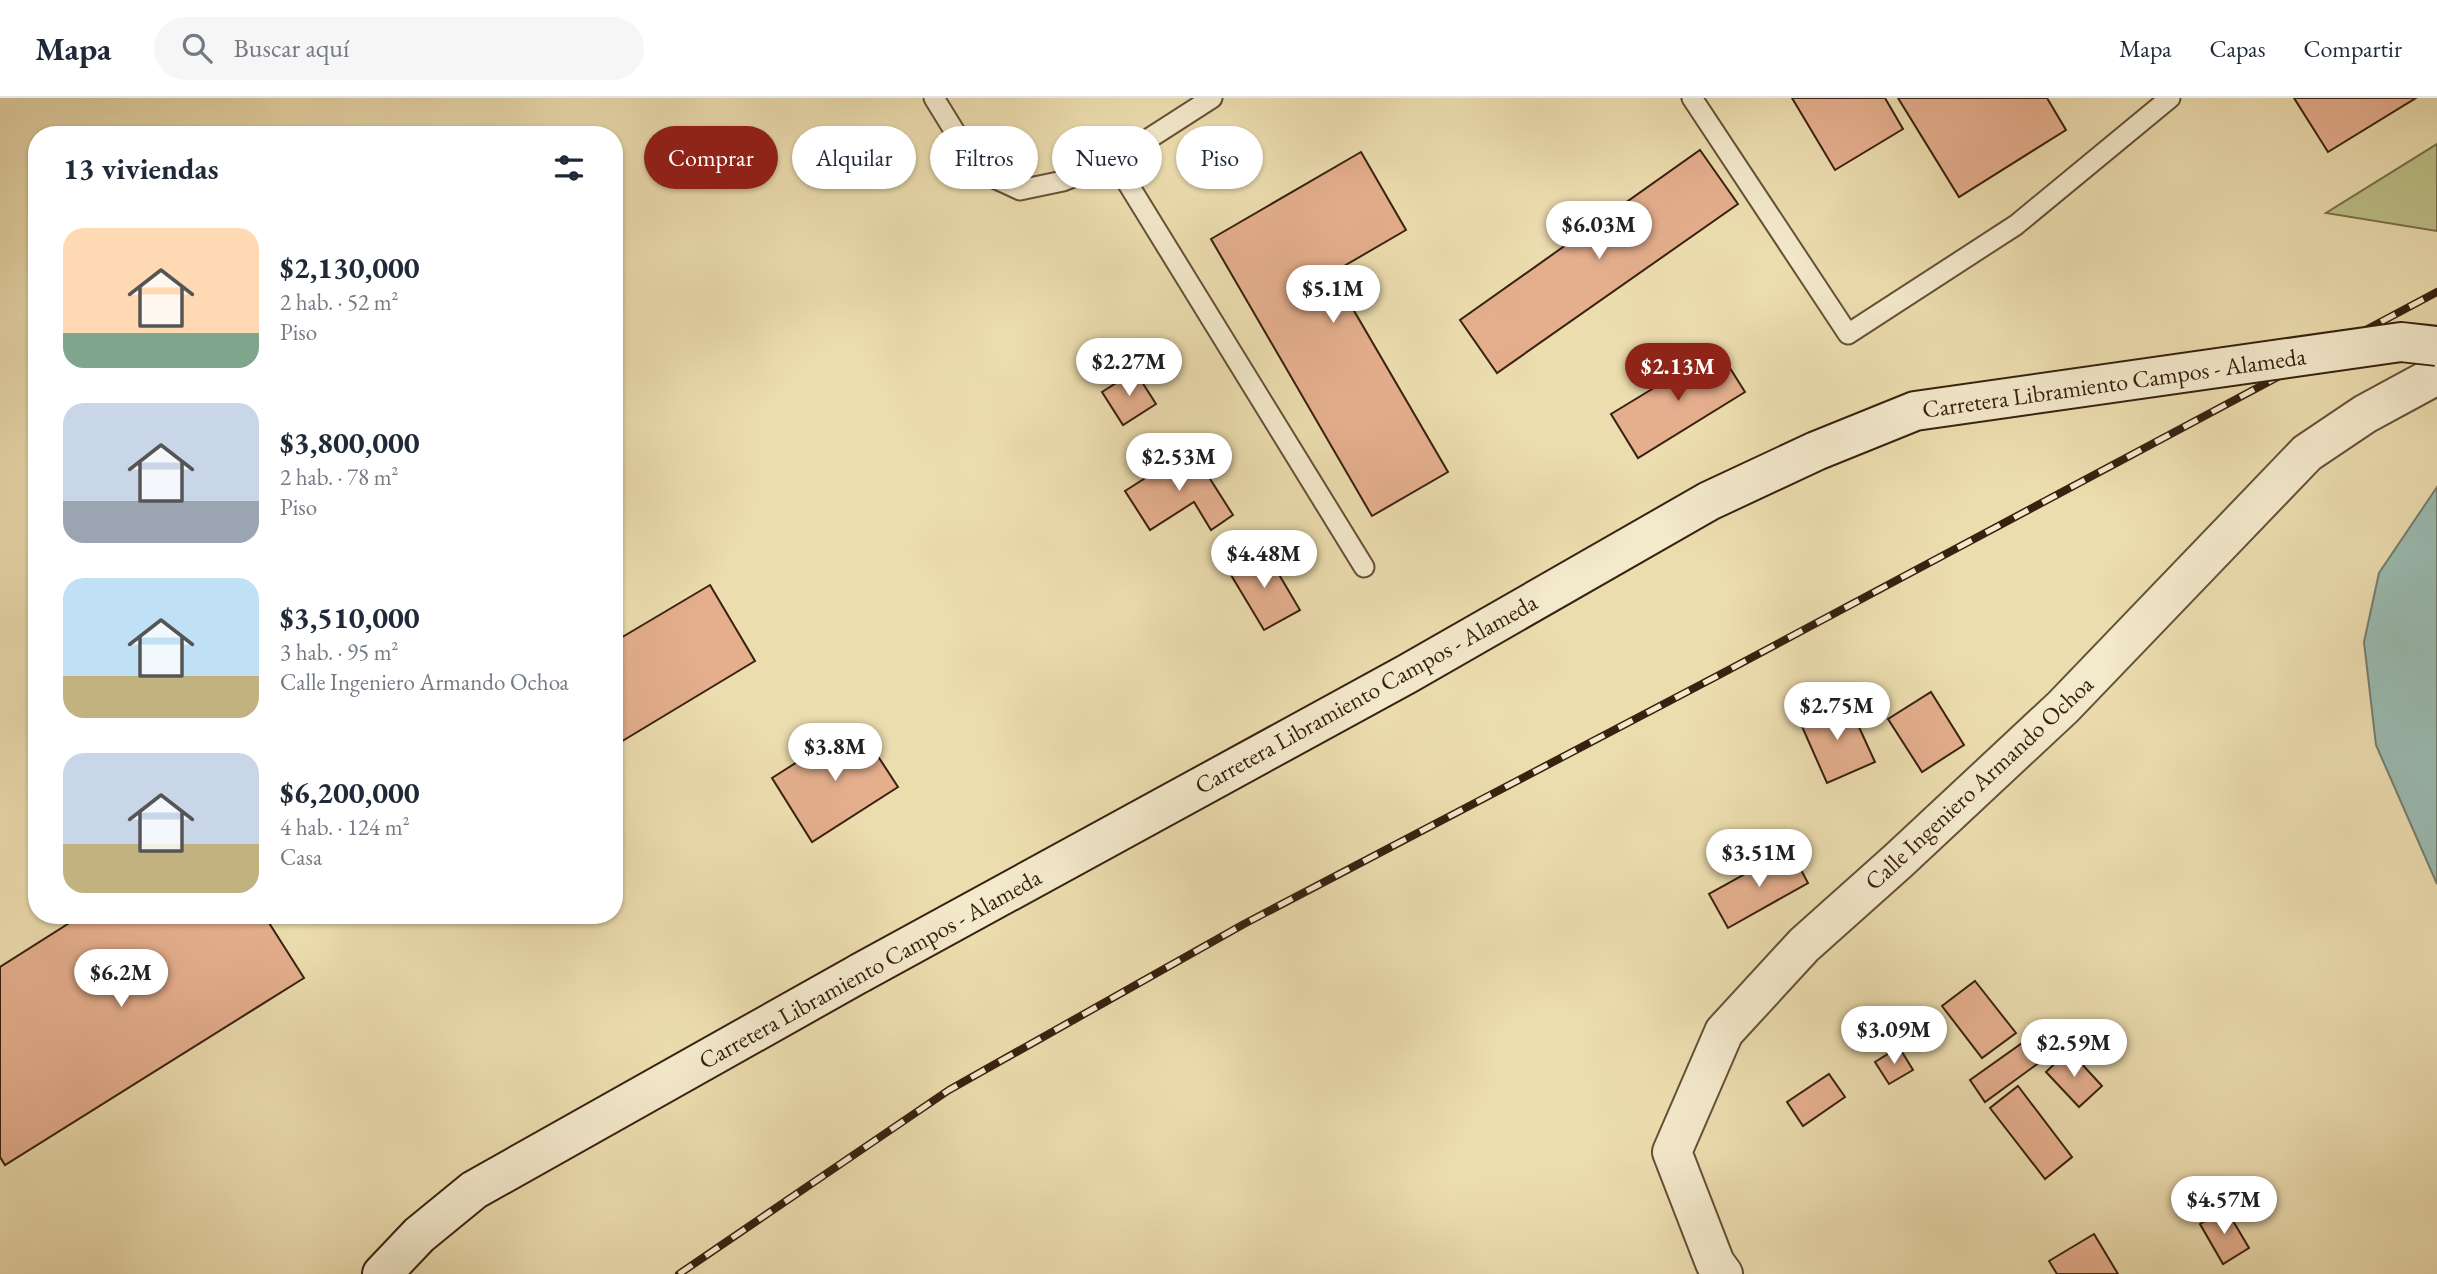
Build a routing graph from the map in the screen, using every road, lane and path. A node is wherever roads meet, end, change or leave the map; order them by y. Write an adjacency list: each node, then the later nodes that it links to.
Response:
1 (934, 98): 6 (lane)
2 (1213, 98): 5 (lane)
3 (1692, 98): 4 (lane)
4 (2170, 98)
5 (1162, 130)
6 (1052, 183)
7 (1132, 189): 10 (lane)
8 (2437, 346): 11 (main road, Carretera Libramiento Campos - Alameda, bridge)
9 (2437, 375): 12 (main road, Calle Ingeniero Armando Ochoa)
10 (1364, 567)
11 (382, 1274)
12 (1723, 1274)

